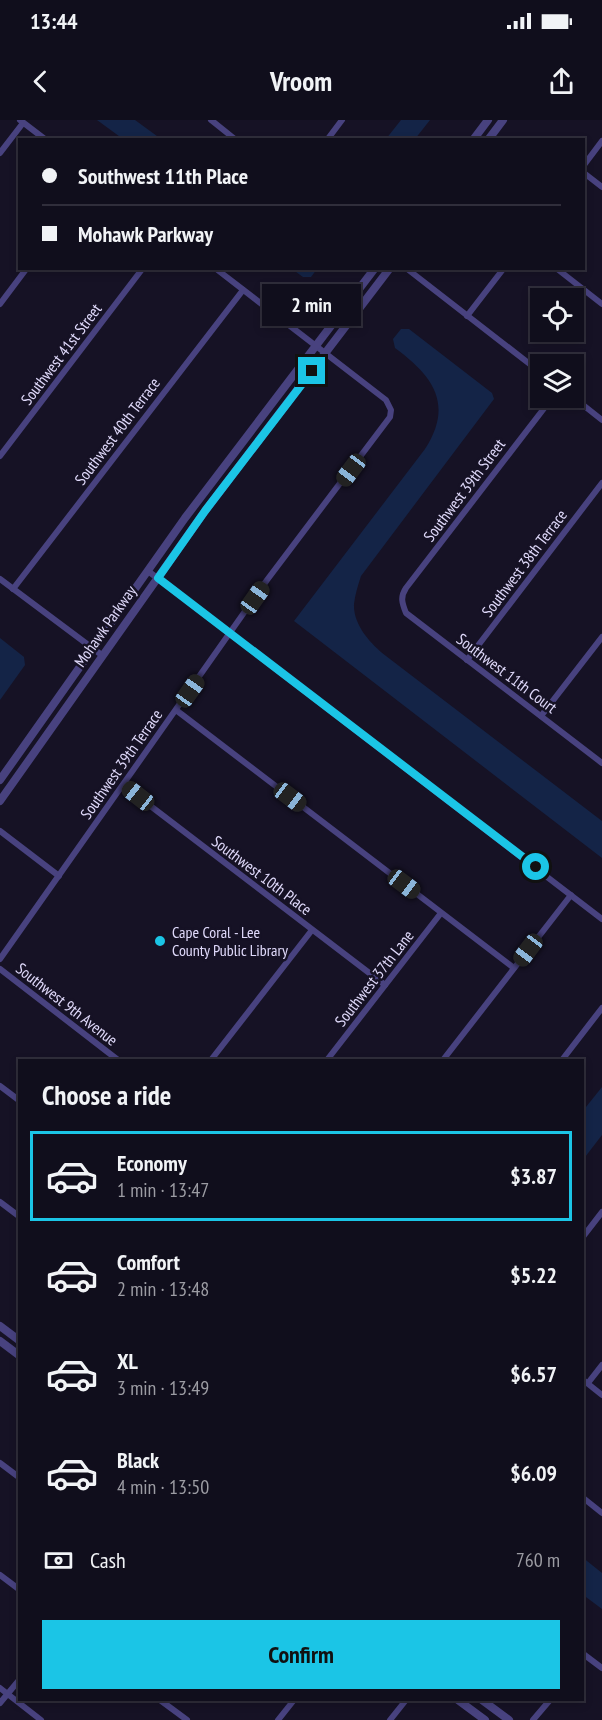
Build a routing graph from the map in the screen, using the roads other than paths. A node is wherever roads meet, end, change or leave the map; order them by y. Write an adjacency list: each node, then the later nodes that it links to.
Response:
1 (211, 120): 7 (street)
2 (342, 120): 8 (street)
3 (488, 120): 9 (street)
4 (503, 120): 10 (street)
5 (22, 121): 6 (street); 12 (street)
6 (43, 138)
7 (234, 138)
8 (328, 138)
9 (474, 138)
10 (490, 138)
11 (602, 141): 13 (street)
12 (0, 153)
13 (585, 164)
14 (585, 174): 15 (street)
15 (602, 187)
16 (26, 270): 25 (street)
17 (141, 270): 34 (street, Southwest 41st Street)
18 (218, 270): 24 (street)
19 (373, 270): 28 (street, Mohawk Parkway)
20 (388, 270): 29 (street, Mohawk Parkway)
21 (409, 270): 27 (street)
22 (502, 270): 27 (street)
23 (559, 270): 26 (street)
24 (243, 290): 28 (street); 39 (street, Southwest 40th Terrace)
25 (0, 304)
26 (602, 304)
27 (467, 316): 30 (street)
28 (316, 345): 29 (street); 36 (street, Mohawk Parkway)
29 (326, 353): 37 (street, Mohawk Parkway); 41 (street, Southwest 39th Terrace)
30 (530, 364)
31 (584, 406): 33 (street)
32 (544, 408): 40 (street, Southwest 39th Street)
33 (602, 420)
34 (0, 456)
35 (602, 483): 45 (street, Southwest 38th Terrace)
36 (148, 571): 37 (street); 43 (street, Mohawk Parkway)
37 (158, 578): 41 (street); 44 (street, Mohawk Parkway)
38 (0, 579): 39 (street)
39 (14, 589): 43 (street)
40 (402, 602): 45 (street, Southwest 11th Court)
41 (230, 634): 46 (street, Southwest 39th Terrace); 54 (street)
42 (601, 642): 47 (street)
43 (93, 649): 44 (street); 49 (street, Mohawk Parkway)
44 (103, 656): 51 (street, Mohawk Parkway)
45 (467, 660): 47 (street, Southwest 11th Court)
46 (176, 710): 50 (street, Southwest 39th Terrace); 55 (street)
47 (541, 716): 48 (street, Southwest 11th Court)
48 (602, 763)
49 (0, 780)
50 (123, 785): 53 (street, Southwest 39th Terrace); 57 (street, Southwest 10th Place)
51 (0, 801)
52 (0, 831): 53 (street)
53 (59, 876): 58 (street, Southwest 39th Terrace)
54 (571, 895): 56 (street); 59 (street)
55 (441, 913): 59 (street); 61 (street, Southwest 37th Lane)
56 (602, 919)
57 (312, 930): 61 (street, Southwest 10th Place); 64 (street)
58 (0, 959)
59 (514, 968): 66 (street)
60 (0, 969): 63 (street, Southwest 9th Avenue)
61 (385, 985): 65 (street, Southwest 37th Lane)
62 (602, 1008): 67 (street)
63 (117, 1059)
64 (212, 1059)
65 (328, 1059)
66 (444, 1059)
67 (563, 1059)
68 (0, 1086): 69 (street)
69 (18, 1100)
70 (0, 1202): 72 (street)
71 (602, 1212): 73 (street)
72 (18, 1216)
73 (584, 1235)
74 (0, 1326): 75 (street)
75 (18, 1340)
76 (0, 1341): 77 (street)
77 (18, 1354)
78 (602, 1365): 79 (street)
79 (585, 1381): 80 (street)
80 (602, 1395)
81 (0, 1462): 82 (street)
82 (18, 1476)
83 (584, 1499): 84 (street)
84 (602, 1513)
85 (0, 1575): 86 (street)
86 (18, 1588)
87 (584, 1656): 88 (street)
88 (602, 1668)
89 (18, 1681): 91 (street)
90 (0, 1688): 91 (street)
91 (7, 1694): 98 (street); 99 (street)
92 (161, 1701): 100 (street)
93 (293, 1701): 101 (street)
94 (405, 1701): 102 (street)
95 (459, 1701): 103 (street)
96 (483, 1701): 104 (street)
97 (549, 1701): 105 (street)
98 (0, 1703)
99 (41, 1720)
100 (187, 1720)
101 (278, 1720)
102 (390, 1720)
103 (484, 1720)
104 (509, 1720)
105 (534, 1720)

